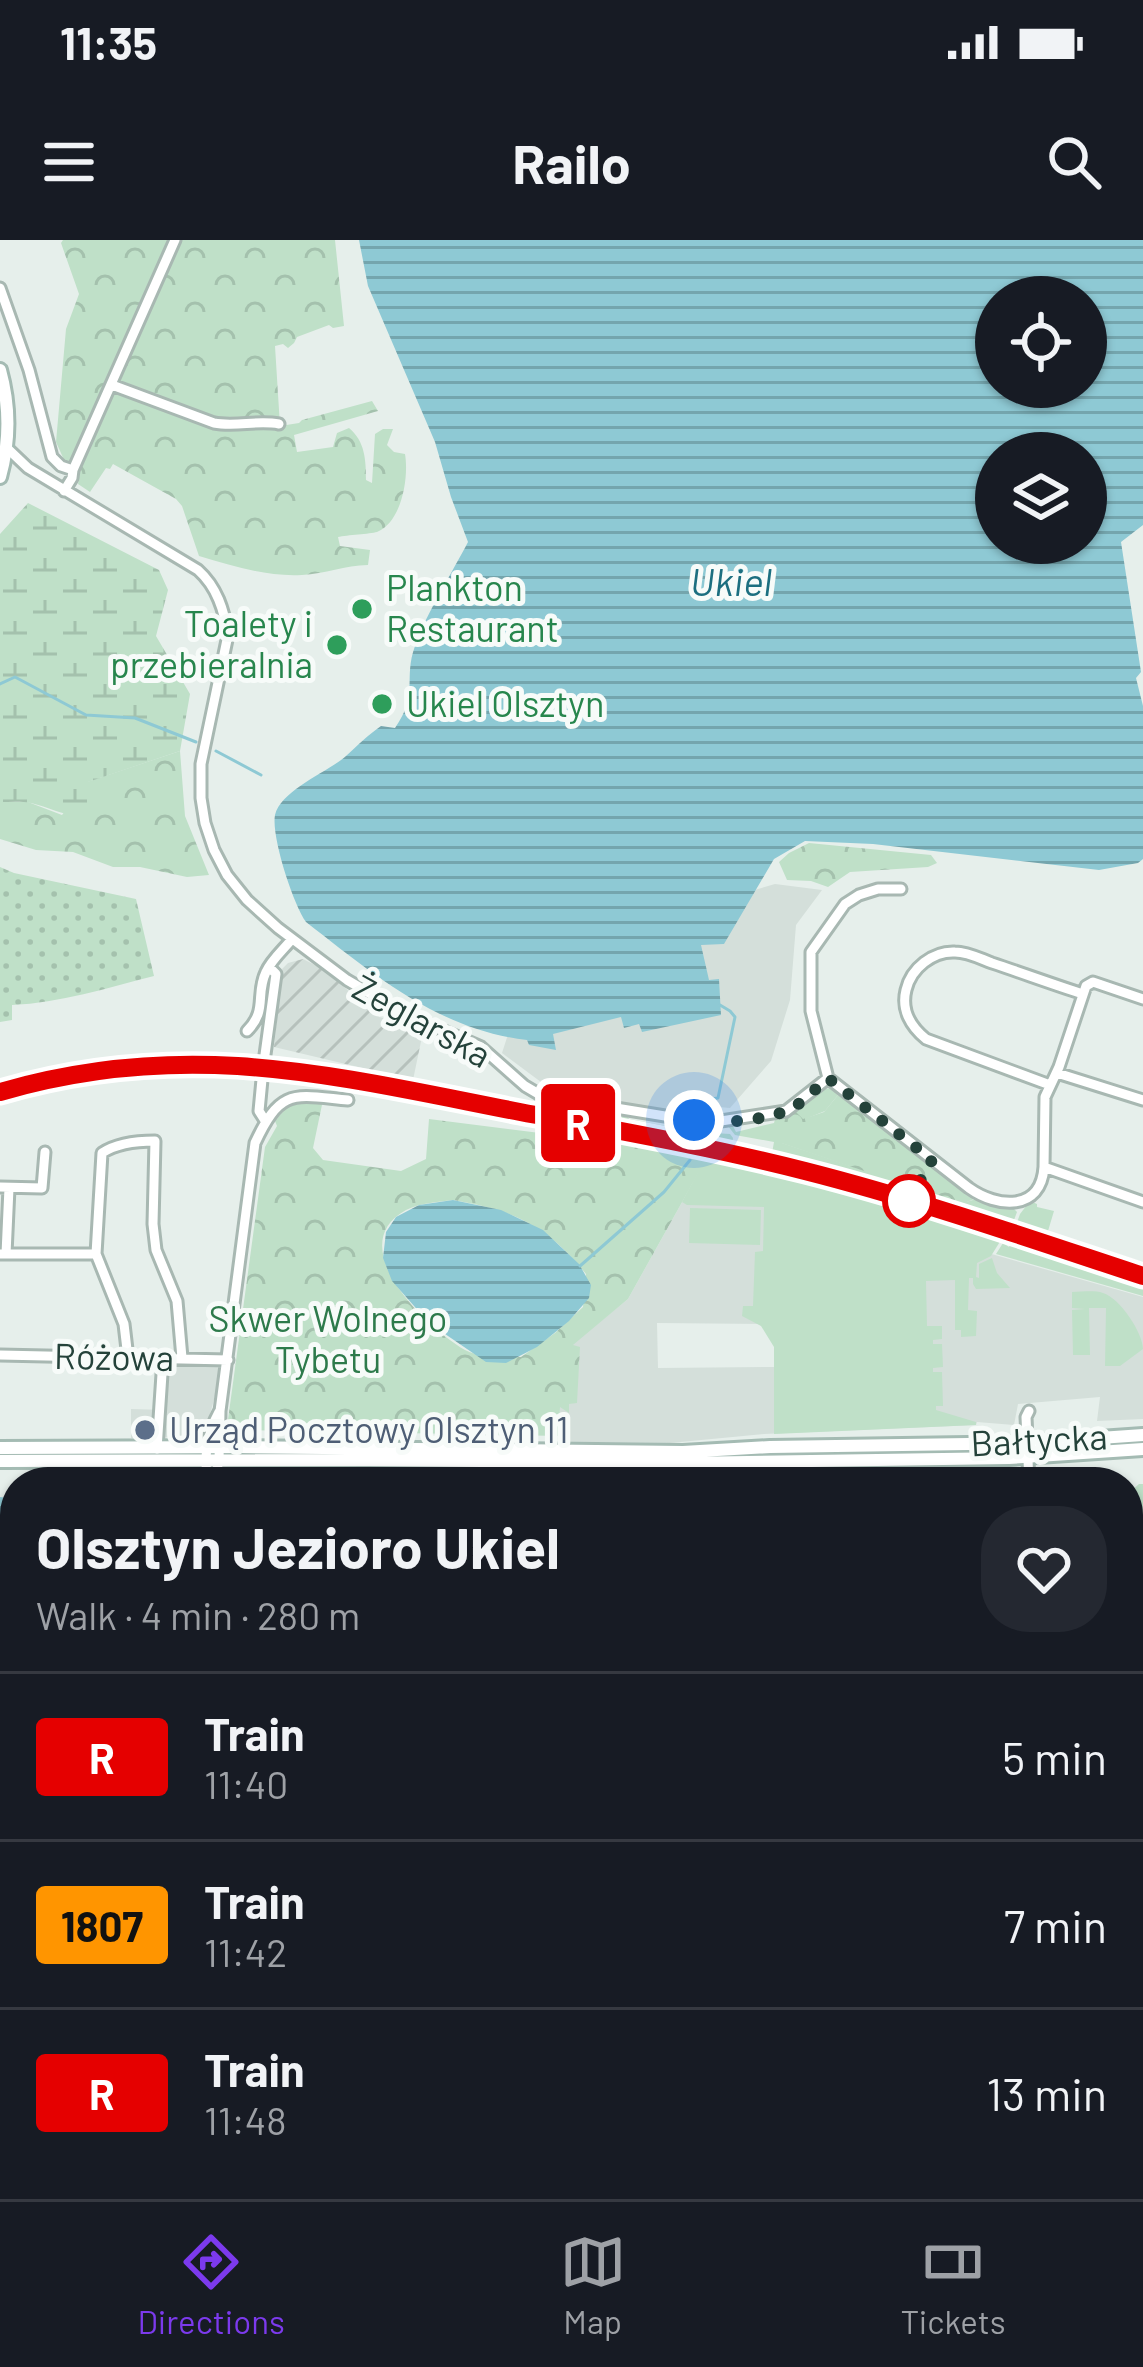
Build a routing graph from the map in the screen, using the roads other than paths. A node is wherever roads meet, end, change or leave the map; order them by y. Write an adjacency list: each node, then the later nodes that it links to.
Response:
1 (175, 240): 4 (street)
2 (0, 288): 8 (street)
3 (0, 370): 6 (main road)
4 (112, 385): 5 (street); 8 (street)
5 (279, 424)
6 (7, 448): 7 (street, Żeglarska); 9 (main road)
7 (28, 469): 9 (street); 10 (street, Żeglarska)
8 (73, 470): 10 (street)
9 (0, 476)
10 (64, 491): 12 (street, Żeglarska)
11 (901, 889): 18 (street)
12 (292, 939): 13 (street); 18 (street, Żeglarska)
13 (269, 967): 16 (street); 22 (street)
14 (1083, 994): 15 (street); 17 (street); 19 (street)
15 (1143, 999)
16 (247, 1031)
17 (1057, 1072): 19 (street); 21 (street)
18 (828, 1078): 24 (street)
19 (1050, 1085): 24 (street)
20 (348, 1100): 22 (street)
21 (1143, 1100)
22 (266, 1122): 33 (street)
23 (45, 1152): 25 (street)
24 (1044, 1167): 26 (street)
25 (4, 1188): 27 (street)
26 (1143, 1202)
27 (3, 1254): 28 (street)
28 (96, 1255): 30 (street); 31 (street)
29 (0, 1355): 30 (street, Różowa)
30 (128, 1358): 32 (street, Różowa)
31 (182, 1358): 32 (street, Różowa); 33 (street, Różowa)
32 (163, 1359): 37 (street)
33 (228, 1360): 40 (street)
34 (1029, 1411): 39 (street)
35 (1143, 1435): 39 (main road, Bałtycka)
36 (0, 1448): 37 (main road, Bałtycka)
37 (158, 1449): 40 (main road, Bałtycka)
38 (1143, 1449): 39 (main road, Bałtycka)
39 (1028, 1450): 40 (main road, Bałtycka); 43 (street)
40 (213, 1455): 41 (main road, Bałtycka); 42 (street)
41 (0, 1461)
42 (212, 1467)
43 (1029, 1467)

